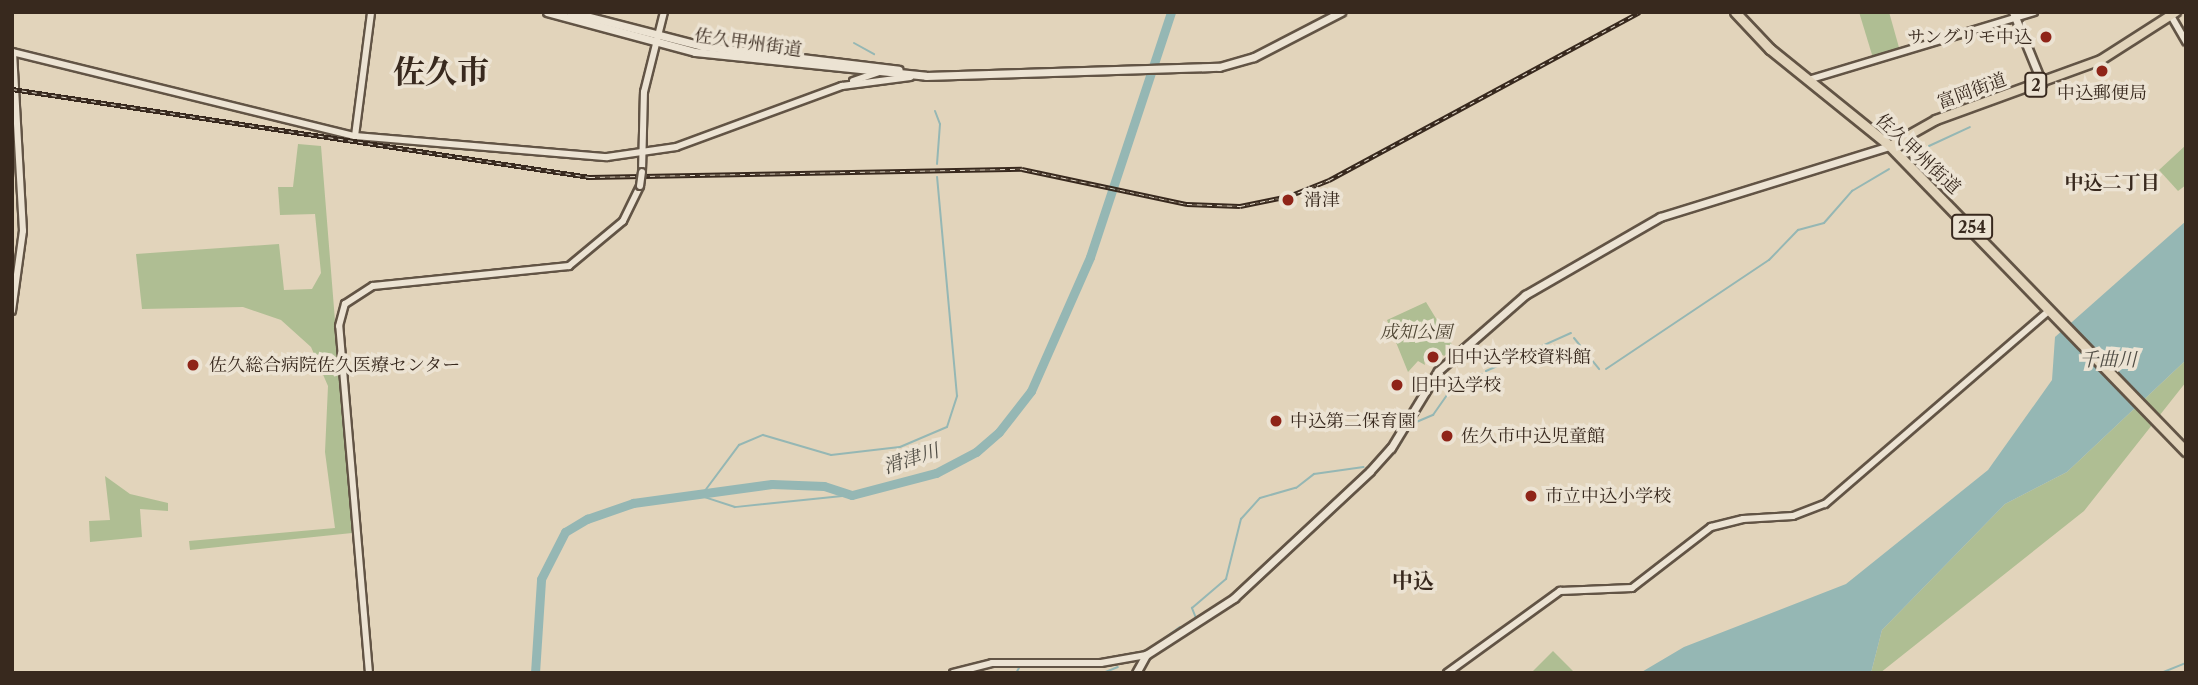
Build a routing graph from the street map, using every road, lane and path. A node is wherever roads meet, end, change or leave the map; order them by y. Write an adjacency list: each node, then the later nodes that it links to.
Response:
1 (371, 12): 20 (street)
2 (547, 12): 10 (main road, 佐久甲州街道)
3 (569, 12): 10 (main road, 佐久甲州街道)
4 (664, 12): 10 (street)
5 (1341, 12): 15 (main road, 佐久甲州街道)
6 (1735, 12): 17 (highway, 佐久甲州街道 / 254)
7 (2035, 12): 9 (street)
8 (2172, 13): 11 (street); 18 (main road, 富岡街道 / 2)
9 (2014, 16): 17 (street); 18 (main road)
10 (656, 40): 13 (main road, 佐久甲州街道); 14 (main road, 佐久甲州街道); 22 (street)
11 (2186, 42)
12 (13, 52): 20 (street); 23 (street)
13 (889, 70): 14 (street); 15 (main road, 佐久甲州街道)
14 (871, 74): 16 (main road, 佐久甲州街道); 19 (street)
15 (948, 74): 16 (main road, 佐久甲州街道)
16 (926, 76): 19 (street)
17 (1808, 80): 21 (highway, 佐久甲州街道 / 254)
18 (2042, 83): 21 (main road, 富岡街道 / 2)
19 (842, 86): 22 (street)
20 (355, 136): 22 (street)
21 (1890, 146): 24 (highway, 佐久甲州街道 / 254); 26 (main road)
22 (642, 155): 27 (street, bridge)
23 (12, 311)
24 (2052, 312): 25 (highway, 佐久甲州街道 / 254); 30 (street)
25 (2186, 451)
26 (1146, 655): 28 (street); 29 (main road)
27 (369, 673)
28 (953, 673)
29 (1136, 673)
30 (1447, 673)

